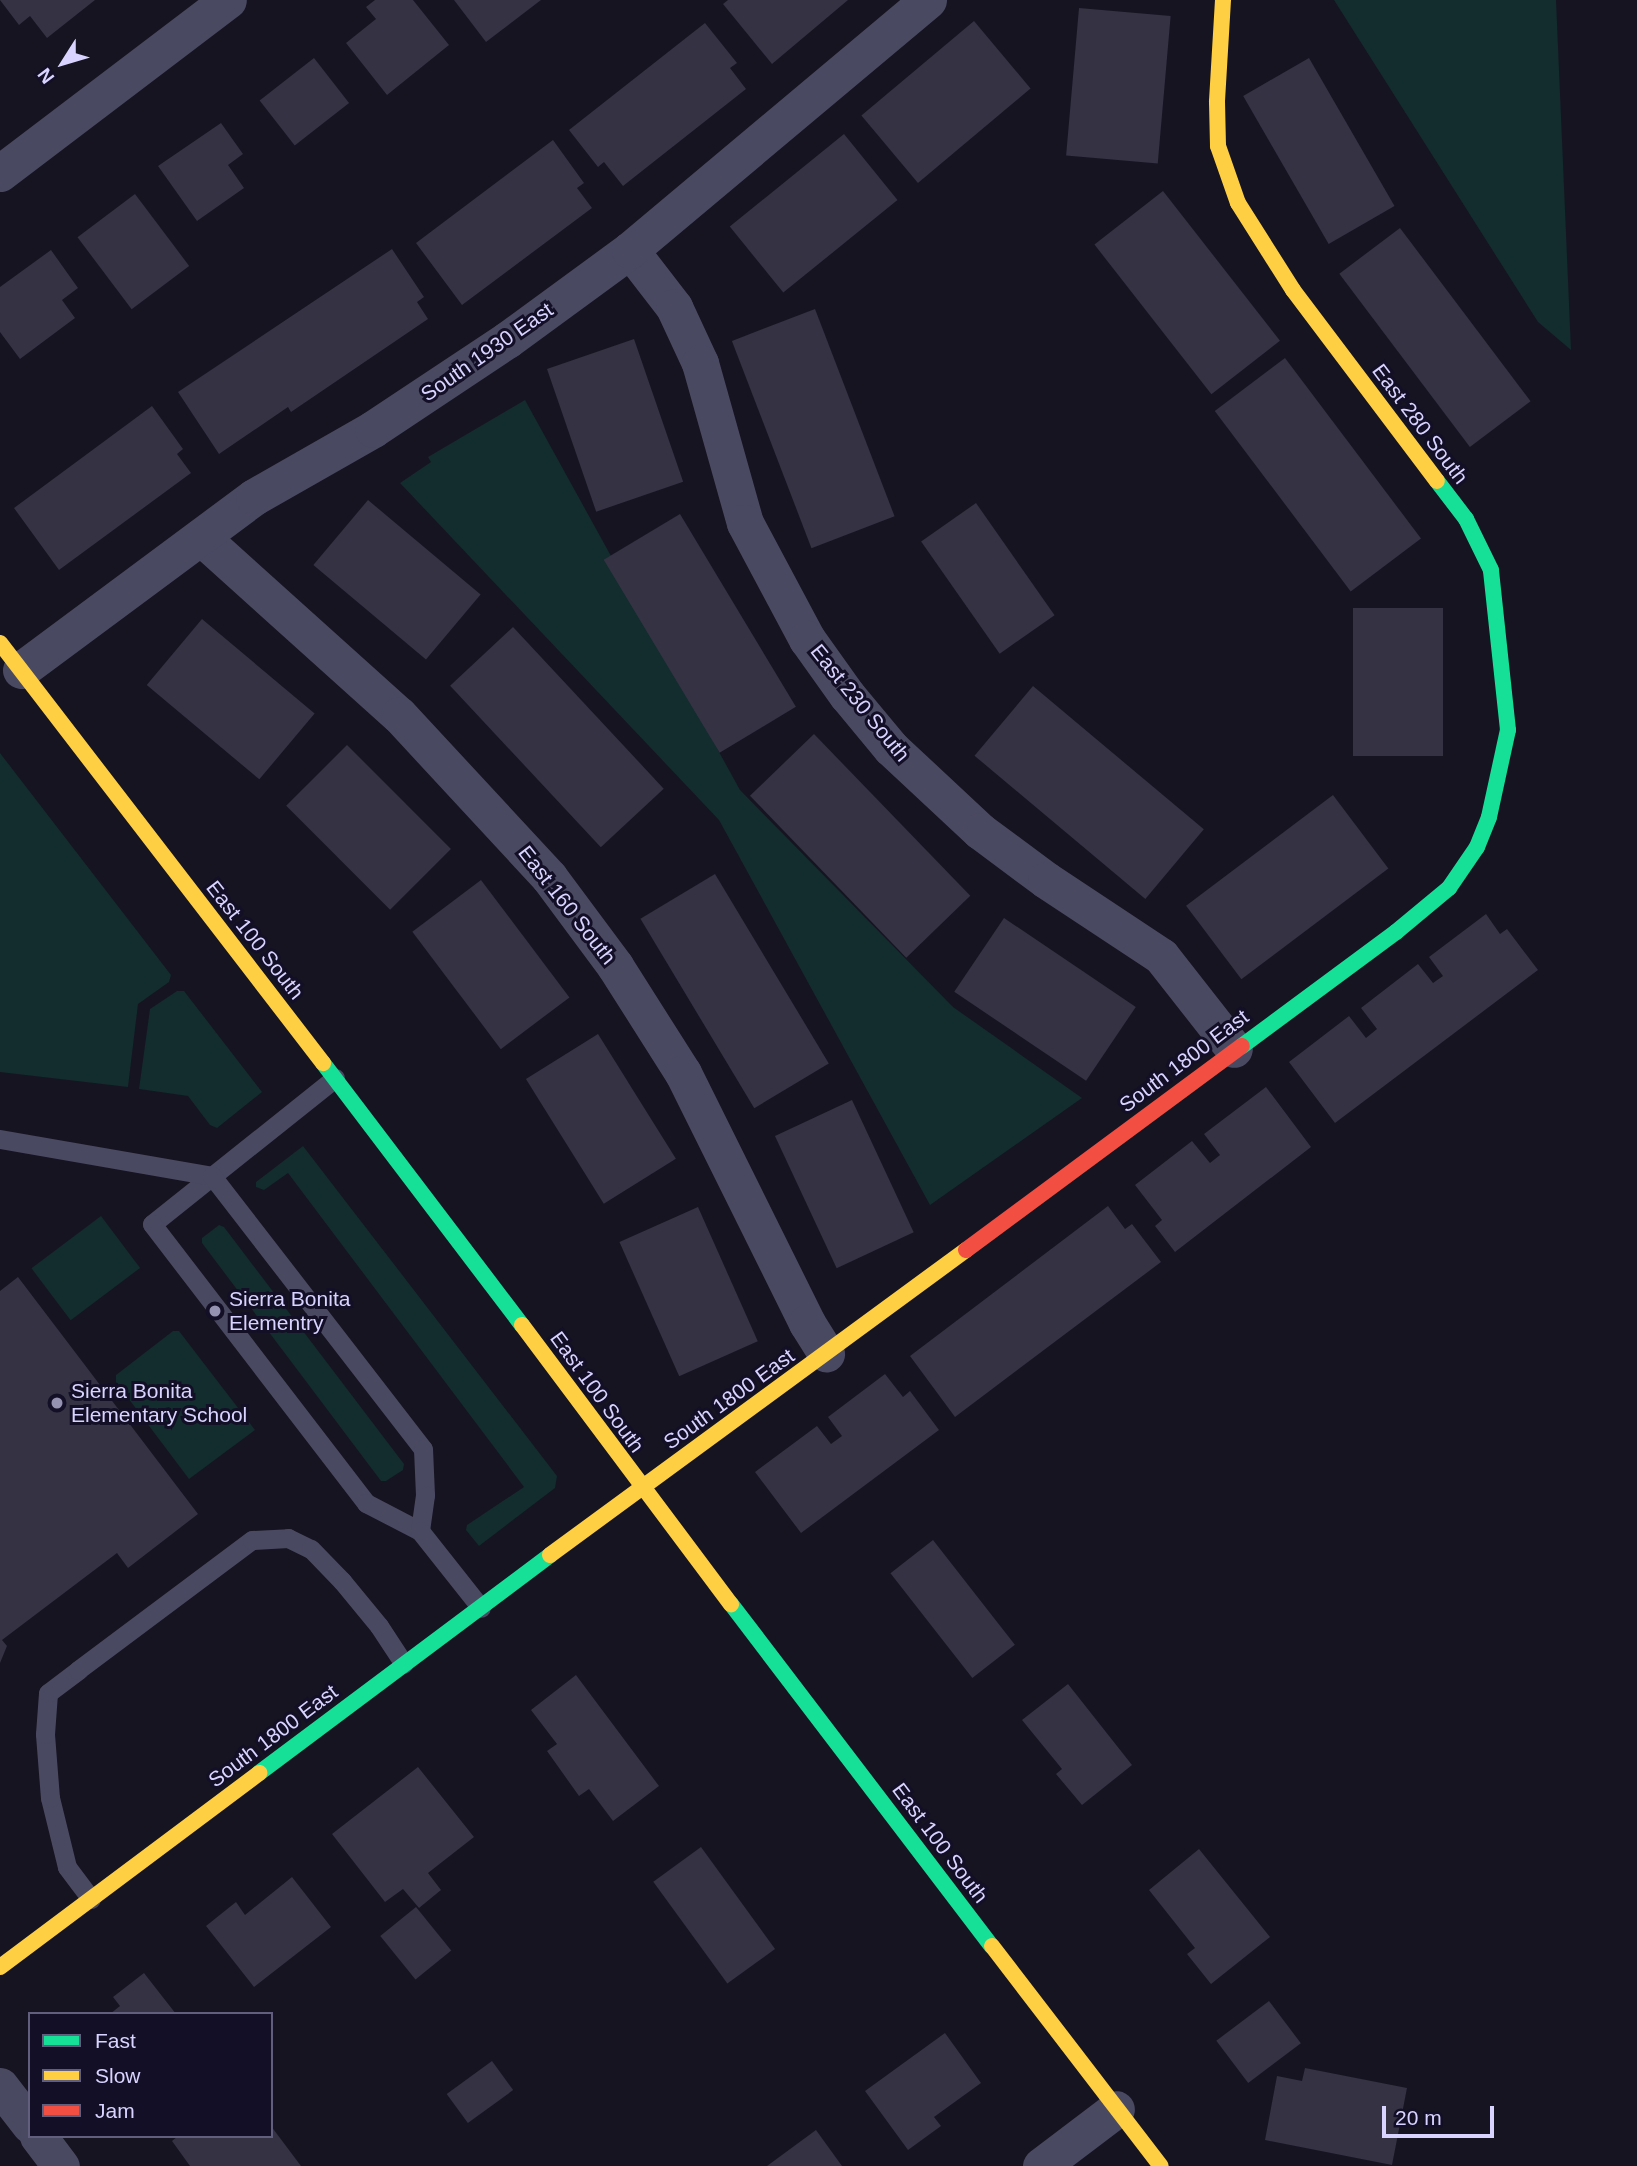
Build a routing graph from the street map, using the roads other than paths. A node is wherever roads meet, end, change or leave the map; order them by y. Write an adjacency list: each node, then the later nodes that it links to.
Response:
1 (228, 0): 4 (street)
2 (928, 0): 5 (street, South 1930 East)
3 (1223, 0): 8 (street, East 280 South)
4 (1, 169)
5 (630, 250): 6 (street, South 1930 East); 9 (street, East 230 South)
6 (201, 537): 7 (street, South 1930 East); 13 (street, East 160 South)
7 (10, 656): 10 (street, East 100 South)
8 (1449, 888): 9 (street, South 1800 East)
9 (1234, 1049): 13 (street, South 1800 East)
10 (335, 1078): 12 (lane); 14 (street, East 100 South)
11 (0, 1139): 12 (lane)
12 (212, 1176): 15 (lane); 15 (lane)
13 (825, 1354): 14 (street, South 1800 East)
14 (642, 1488): 16 (street, South 1800 East); 21 (street, East 100 South)
15 (420, 1531): 16 (lane)
16 (481, 1608): 17 (street, South 1800 East)
17 (404, 1664): 18 (street, South 1800 East); 18 (lane)
18 (92, 1899): 19 (street, South 1800 East)
19 (2, 1963)
20 (0, 2086): 22 (street)
21 (1116, 2109): 25 (street); 26 (street, East 100 South)
22 (28, 2122)
23 (40, 2138): 24 (street)
24 (61, 2166)
25 (1041, 2166)
26 (1161, 2166)

